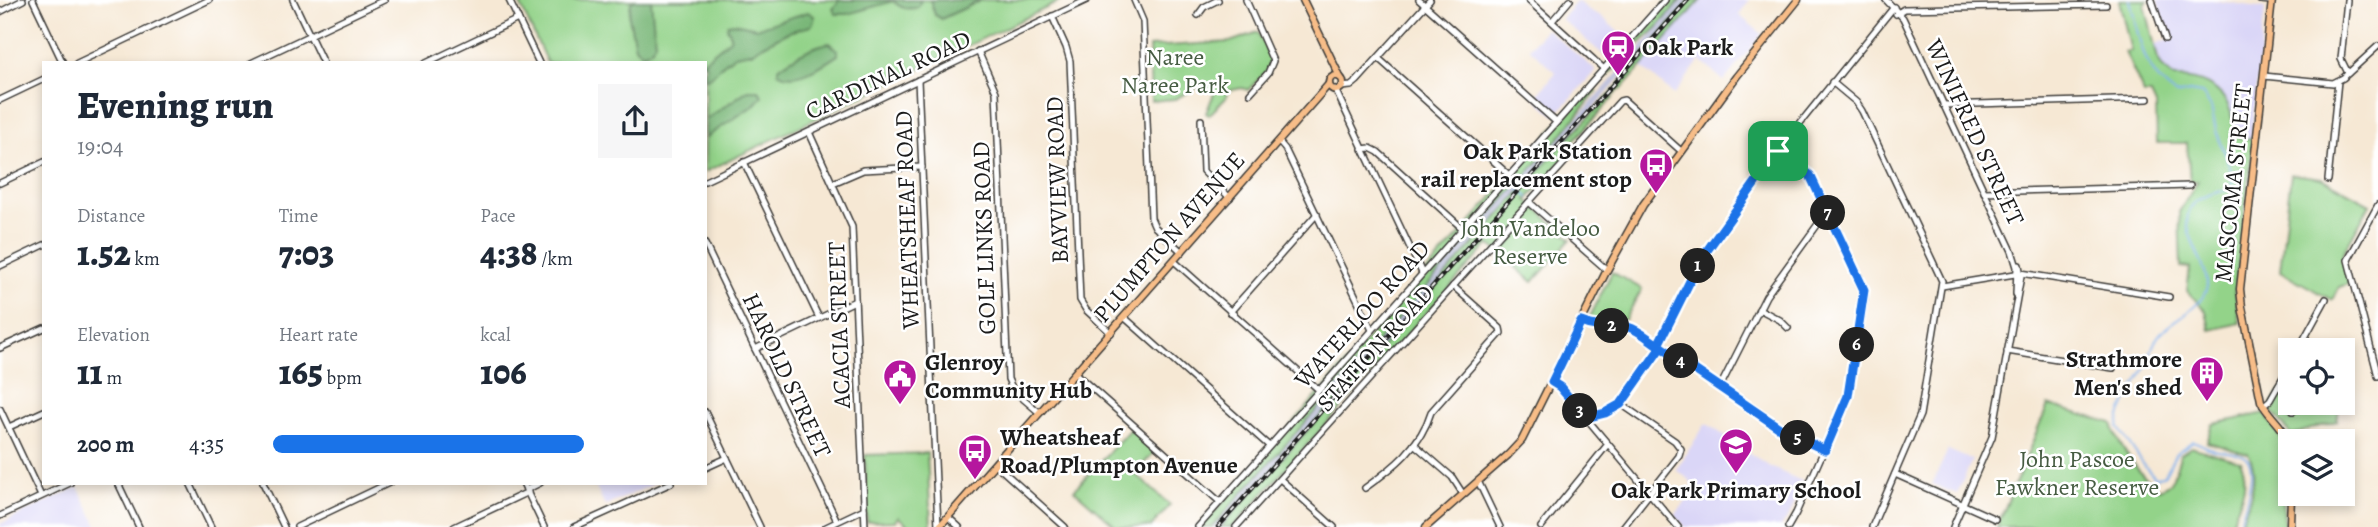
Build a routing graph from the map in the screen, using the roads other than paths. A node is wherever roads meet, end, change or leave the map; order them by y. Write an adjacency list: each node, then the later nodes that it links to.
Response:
1 (23, 0): 25 (street)
2 (34, 0): 35 (street)
3 (209, 0): 36 (street)
4 (293, 0): 30 (street)
5 (384, 0): 30 (street)
6 (509, 0): 28 (street)
7 (1087, 0): 27 (street, CARDINAL ROAD)
8 (1134, 0): 78 (street)
9 (1218, 0): 26 (street)
10 (1246, 0): 49 (street)
11 (1303, 0): 48 (main road)
12 (1419, 0): 22 (street)
13 (1528, 0): 29 (street)
14 (1570, 0): 29 (street)
15 (1665, 0): 41 (street, WATERLOO ROAD)
16 (1798, 0): 58 (main road)
17 (1884, 0): 24 (street, WINIFRED STREET)
18 (2152, 0): 31 (street)
19 (2260, 0): 21 (street)
20 (2347, 0): 42 (street)
21 (2272, 1): 43 (main road, MASCOMA STREET)
22 (1428, 3): 34 (street); 54 (street)
23 (2106, 5): 24 (street)
24 (1895, 10): 47 (street); 52 (street, WINIFRED STREET)
25 (0, 12)
26 (1198, 15)
27 (1052, 16): 33 (street, CARDINAL ROAD); 97 (street, BAYVIEW ROAD)
28 (518, 19): 39 (street); 40 (street)
29 (1552, 21): 41 (street)
30 (310, 35): 37 (street); 38 (street)
31 (2165, 39)
32 (2378, 46): 42 (street)
33 (978, 51): 45 (street, CARDINAL ROAD); 114 (street, GOLF LINKS ROAD)
34 (1378, 58): 48 (street); 63 (street)
35 (62, 61)
36 (81, 61)
37 (255, 61)
38 (322, 61)
39 (430, 61)
40 (538, 61)
41 (1604, 69): 54 (street, WATERLOO ROAD)
42 (2348, 73): 46 (street)
43 (2264, 76): 46 (street); 111 (main road, MASCOMA STREET)
44 (42, 80): 51 (street)
45 (918, 80): 55 (street, CARDINAL ROAD); 62 (street, WHEATSHEAF ROAD)
46 (2338, 81): 65 (street)
47 (1832, 82): 59 (street); 85 (street)
48 (1336, 84): 56 (main road, PLUMPTON AVENUE); 57 (street)
49 (1250, 93)
50 (2148, 99): 52 (street)
51 (0, 100)
52 (1942, 105): 69 (street, WINIFRED STREET)
53 (1201, 120): 70 (street)
54 (1556, 122): 63 (street, WATERLOO ROAD)
55 (808, 132): 60 (street, CARDINAL ROAD); 67 (street, ACACIA STREET)
56 (1279, 142): 70 (main road, PLUMPTON AVENUE); 73 (street)
57 (1362, 149): 75 (street); 82 (street)
58 (1681, 151): 71 (street, STATION ROAD); 81 (main road)
59 (1778, 151): 74 (street); 99 (street)
60 (744, 162): 64 (street, CARDINAL ROAD); 92 (street)
61 (42, 163): 66 (street)
62 (922, 167): 67 (street); 158 (street, WHEATSHEAF ROAD)
63 (1509, 175): 75 (street, WATERLOO ROAD)
64 (707, 180)
65 (2328, 180)
66 (0, 183)
67 (833, 183): 88 (street, ACACIA STREET)
68 (2190, 186): 69 (street)
69 (1984, 192): 83 (street, WINIFRED STREET)
70 (1230, 198): 78 (main road, PLUMPTON AVENUE)
71 (1529, 202): 81 (street); 84 (street, STATION ROAD)
72 (2378, 205): 105 (street)
73 (1317, 214): 90 (street); 96 (street)
74 (1829, 215): 89 (street); 121 (street)
75 (1462, 228): 82 (street, WATERLOO ROAD)
76 (42, 246): 80 (street)
77 (707, 248): 101 (street, HAROLD STREET)
78 (1182, 252): 79 (main road, PLUMPTON AVENUE)
79 (1174, 261): 90 (street); 91 (main road, PLUMPTON AVENUE)
80 (0, 265)
81 (1607, 270): 93 (main road)
82 (1422, 273): 96 (street, WATERLOO ROAD)
83 (2019, 274): 85 (street); 86 (street); 102 (street)
84 (1454, 286): 118 (street); 126 (street, STATION ROAD)
85 (1942, 286): 125 (street)
86 (2169, 297)
87 (2326, 299): 98 (street)
88 (855, 301): 92 (street); 143 (street, ACACIA STREET)
89 (1759, 309): 94 (street); 108 (street)
90 (1230, 312): 109 (street)
91 (1124, 317): 97 (main road, PLUMPTON AVENUE); 120 (street)
92 (819, 318): 101 (street)
93 (1581, 322): 99 (street); 106 (main road)
94 (1788, 328)
95 (42, 329): 100 (street)
96 (1372, 330): 109 (street, WATERLOO ROAD)
97 (1111, 333): 104 (main road, PLUMPTON AVENUE)
98 (2305, 338)
99 (1660, 346): 108 (street); 110 (street)
100 (0, 348)
101 (755, 349): 147 (street, HAROLD STREET)
102 (2007, 351): 103 (street); 142 (street)
103 (2113, 368)
104 (1075, 373): 114 (main road, PLUMPTON AVENUE); 141 (street)
105 (2378, 376)
106 (1552, 382): 116 (street); 127 (main road)
107 (2278, 386): 111 (street)
108 (1720, 387): 121 (street)
109 (1319, 390): 120 (street, WATERLOO ROAD)
110 (1621, 404): 116 (street); 139 (street)
111 (2263, 406): 172 (main road, MASCOMA STREET)
112 (0, 409): 117 (street)
113 (42, 412): 117 (street)
114 (1040, 413): 123 (main road, PLUMPTON AVENUE)
115 (707, 416): 122 (street)
116 (1586, 418): 119 (street)
117 (9, 427): 140 (street)
118 (1414, 443): 136 (street); 138 (street)
119 (1608, 444): 139 (street); 166 (street)
120 (1268, 445): 141 (street, WATERLOO ROAD)
121 (1825, 450): 169 (street)
122 (727, 458): 124 (street); 155 (street)
123 (995, 464): 145 (main road, PLUMPTON AVENUE); 160 (street)
124 (707, 467)
125 (1895, 476): 142 (street); 170 (street)
126 (1280, 479): 162 (street, STATION ROAD); 163 (street)
127 (1478, 481): 138 (main road); 165 (street)
128 (66, 485): 140 (street)
129 (119, 485): 148 (street)
130 (191, 485): 149 (street)
131 (264, 485): 150 (street)
132 (385, 485): 151 (street)
133 (524, 485): 137 (street)
134 (537, 485): 137 (street)
135 (667, 485): 154 (street)
136 (1365, 488)
137 (527, 491): 152 (street); 153 (street)
138 (1463, 494): 164 (main road)
139 (1650, 494): 167 (street); 168 (street)
140 (41, 496): 144 (street)
141 (1220, 502): 161 (street, WATERLOO ROAD)
142 (1963, 505): 146 (street); 171 (street)
143 (864, 509): 147 (street); 157 (street, ACACIA STREET)
144 (0, 516)
145 (948, 517): 158 (main road, PLUMPTON AVENUE); 159 (street)
146 (1995, 519)
147 (837, 521): 156 (street)
148 (139, 527)
149 (211, 527)
150 (284, 527)
151 (297, 527)
152 (454, 527)
153 (544, 527)
154 (574, 527)
155 (760, 527)
156 (825, 527)
157 (865, 527)
158 (938, 527)
159 (959, 527)
160 (1065, 527)
161 (1198, 527)
162 (1236, 527)
163 (1334, 527)
164 (1426, 527)
165 (1500, 527)
166 (1541, 527)
167 (1623, 527)
168 (1678, 527)
169 (1788, 527)
170 (1872, 527)
171 (1954, 527)
172 (2290, 527)

